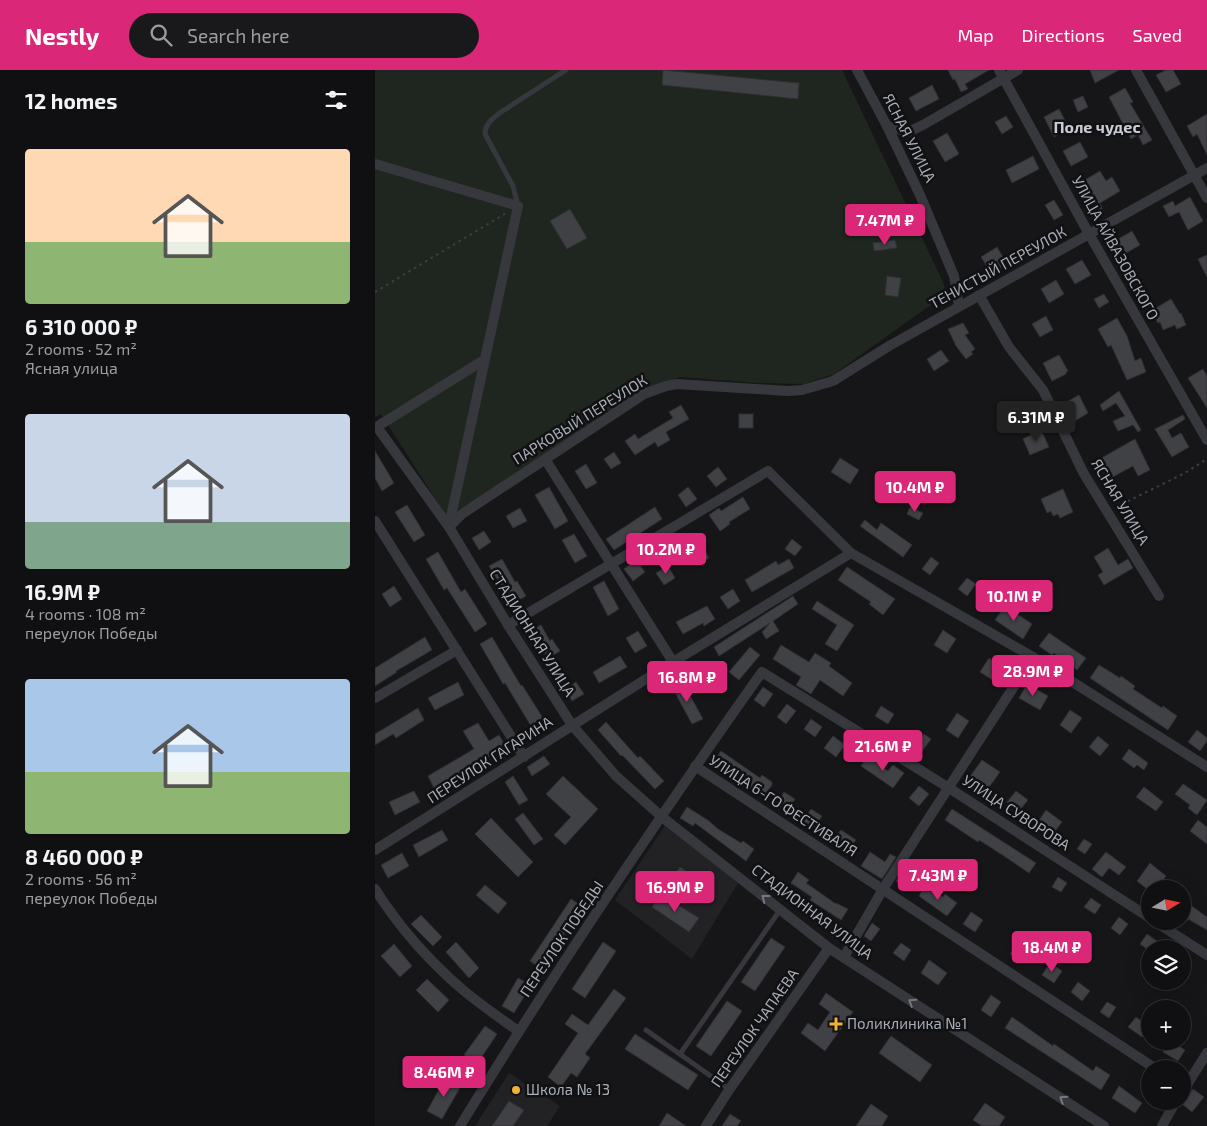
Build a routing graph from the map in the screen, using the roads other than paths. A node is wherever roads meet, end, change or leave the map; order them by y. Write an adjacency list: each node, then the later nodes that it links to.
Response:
1 (566, 70): 11 (lane)
2 (857, 70): 6 (street, ЯСНАЯ УЛИЦА)
3 (1018, 70): 5 (street)
4 (1136, 70): 9 (street)
5 (1002, 74): 6 (street); 12 (street, УЛИЦА АЙВАЗОВСКОГО)
6 (887, 126): 14 (street, ЯСНАЯ УЛИЦА)
7 (375, 164): 11 (street)
8 (1207, 168): 9 (street, ТЕНИСТЫЙ ПЕРЕУЛОК)
9 (1194, 175): 10 (street); 12 (street, ТЕНИСТЫЙ ПЕРЕУЛОК)
10 (1207, 198)
11 (518, 206): 15 (street)
12 (1089, 234): 13 (street, ТЕНИСТЫЙ ПЕРЕУЛОК); 18 (street, УЛИЦА АЙВАЗОВСКОГО)
13 (979, 296): 14 (street, ТЕНИСТЫЙ ПЕРЕУЛОК); 24 (street, ЯСНАЯ УЛИЦА)
14 (959, 306): 16 (street, ТЕНИСТЫЙ ПЕРЕУЛОК)
15 (484, 360): 17 (street); 21 (street)
16 (803, 390): 19 (street, ПАРКОВЫЙ ПЕРЕУЛОК)
17 (376, 428): 21 (street, СТАДИОННАЯ УЛИЦА)
18 (1207, 440)
19 (545, 460): 21 (street, ПАРКОВЫЙ ПЕРЕУЛОК); 23 (street)
20 (375, 521): 26 (street)
21 (449, 527): 25 (street, СТАДИОННАЯ УЛИЦА)
22 (851, 553): 23 (street); 27 (street); 28 (street, ПЕРЕУЛОК ГАГАРИНА)
23 (611, 564): 25 (street); 28 (street)
24 (1159, 596)
25 (508, 625): 31 (street, СТАДИОННАЯ УЛИЦА)
26 (457, 650): 30 (street); 32 (street)
27 (1033, 657): 34 (street); 35 (street)
28 (673, 662): 31 (street, ПЕРЕУЛОК ГАГАРИНА)
29 (762, 672): 33 (street, ПЕРЕУЛОК ПОБЕДЫ); 35 (street, УЛИЦА СУВОРОВА)
30 (375, 698)
31 (572, 725): 32 (street, ПЕРЕУЛОК ГАГАРИНА); 36 (street, СТАДИОННАЯ УЛИЦА)
32 (524, 757): 37 (street, ПЕРЕУЛОК ГАГАРИНА)
33 (695, 766): 36 (street, ПЕРЕУЛОК ПОБЕДЫ); 38 (street, УЛИЦА 6-ГО ФЕСТИВАЛЯ)
34 (1207, 767)
35 (949, 788): 38 (street); 41 (street, УЛИЦА СУВОРОВА)
36 (662, 817): 40 (street, СТАДИОННАЯ УЛИЦА, one-way to 36); 47 (street, ПЕРЕУЛОК ПОБЕДЫ)
37 (375, 850)
38 (883, 889): 45 (street); 50 (street, УЛИЦА 6-ГО ФЕСТИВАЛЯ)
39 (375, 890): 47 (street)
40 (781, 910): 43 (street, СТАДИОННАЯ УЛИЦА); 49 (lane)
41 (1141, 912)
42 (1169, 930): 44 (street)
43 (829, 948): 45 (street, СТАДИОННАЯ УЛИЦА); 52 (street, ПЕРЕУЛОК ЧАПАЕВА)
44 (1207, 955)
45 (844, 957): 56 (street, СТАДИОННАЯ УЛИЦА, one-way to 45)
46 (646, 1030): 49 (lane)
47 (519, 1031): 54 (street, ПЕРЕУЛОК ПОБЕДЫ)
48 (1207, 1053): 51 (street)
49 (680, 1054): 52 (lane)
50 (1142, 1060)
51 (1191, 1076)
52 (729, 1090): 55 (street, ПЕРЕУЛОК ЧАПАЕВА)
53 (1171, 1110): 57 (street)
54 (460, 1126)
55 (706, 1126)
56 (1104, 1126)
57 (1162, 1126)

